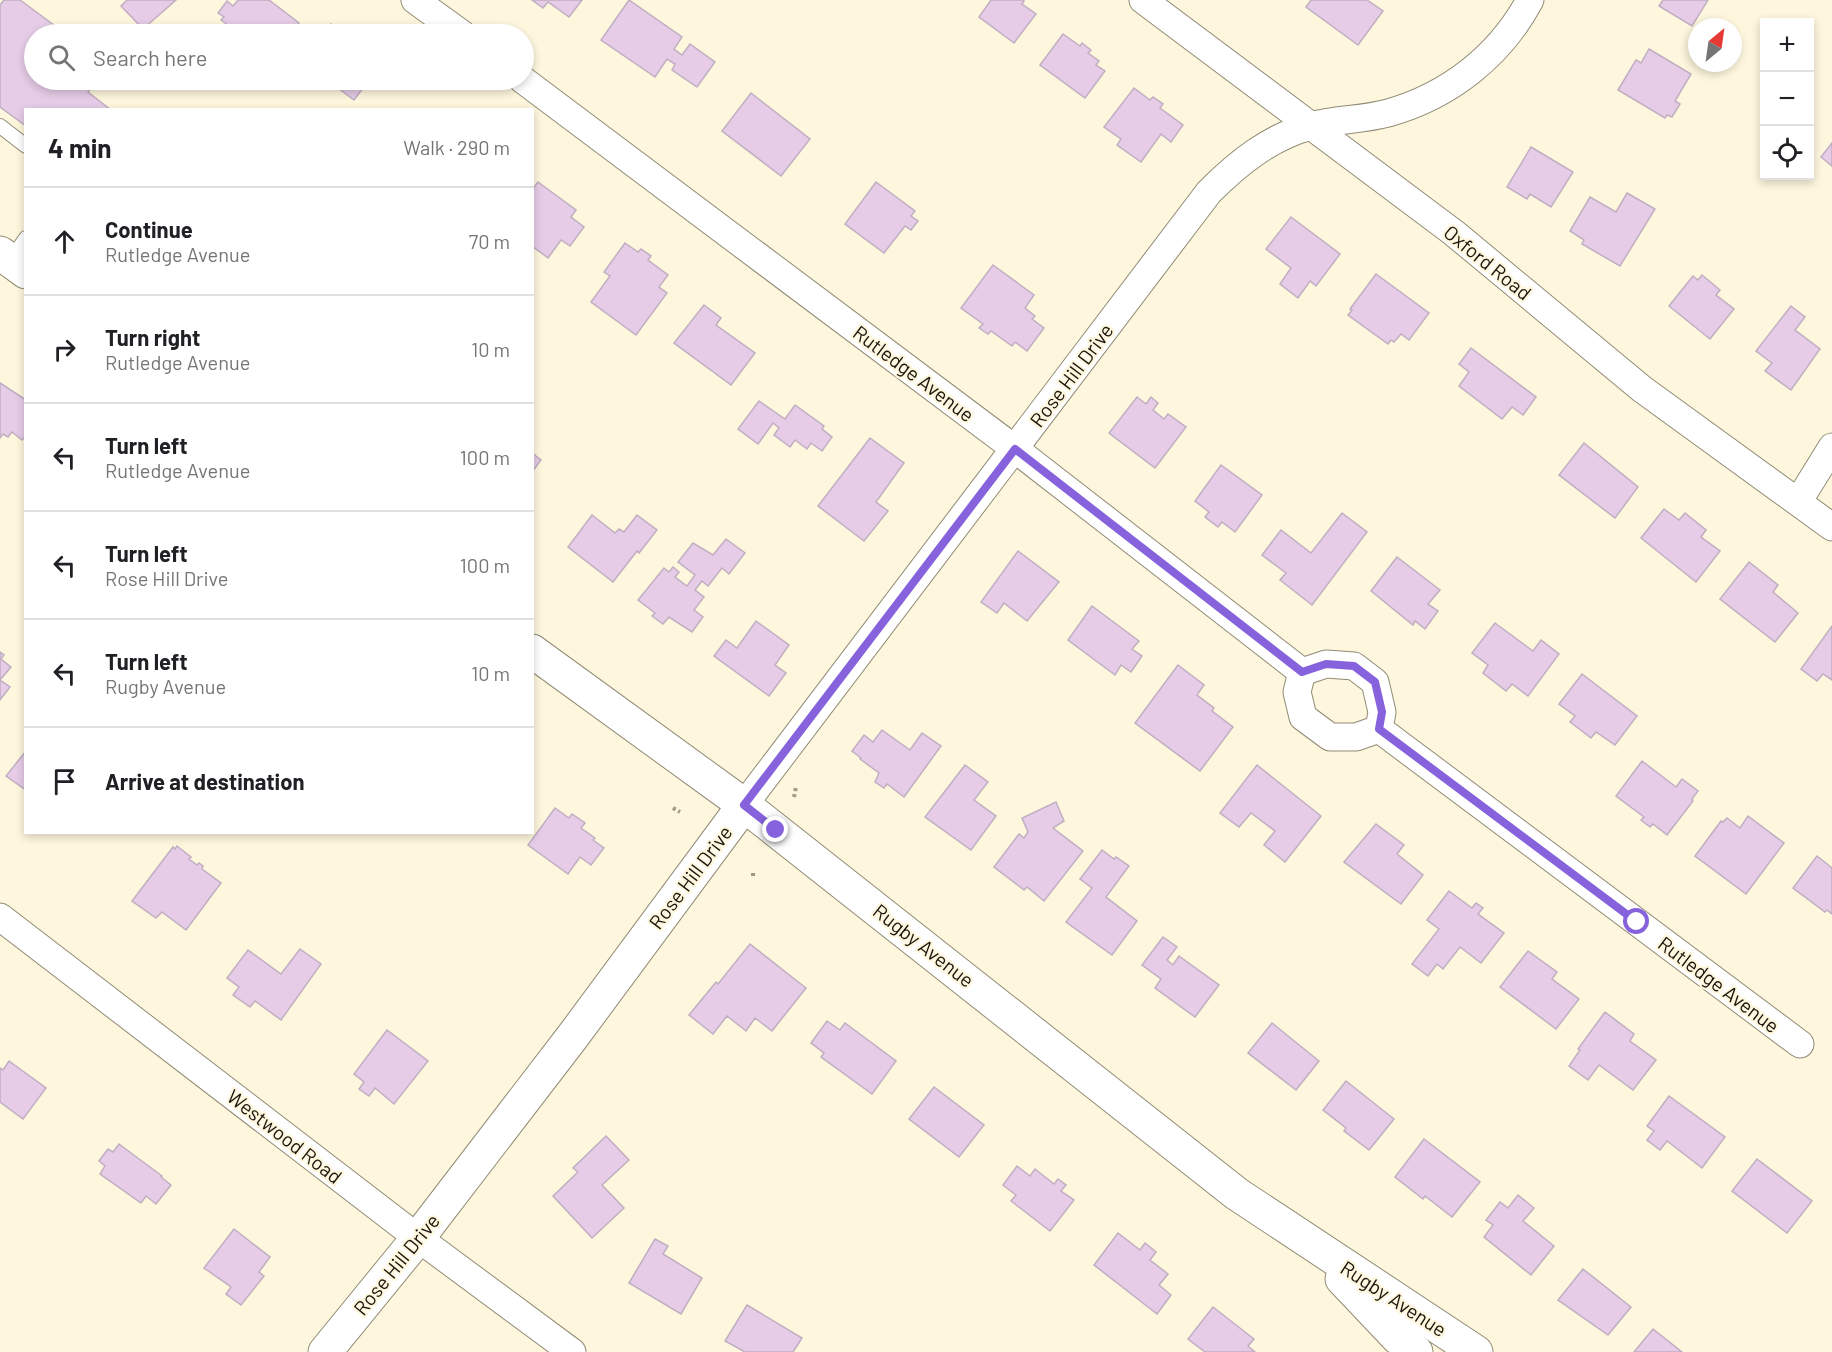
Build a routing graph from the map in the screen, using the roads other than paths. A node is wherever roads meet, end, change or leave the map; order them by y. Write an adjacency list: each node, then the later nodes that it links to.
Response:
1 (415, 0): 4 (street)
2 (1143, 0): 7 (street, Oxford Road)
3 (1530, 0): 7 (street, Rose Hill Drive)
4 (448, 24)
5 (534, 88): 10 (street, Rutledge Avenue)
6 (0, 126): 8 (lane)
7 (1311, 126): 10 (street, Rose Hill Drive); 11 (street, Oxford Road)
8 (24, 144)
9 (1832, 447): 11 (street)
10 (1015, 449): 14 (street, Rutledge Avenue); 16 (street, Rose Hill Drive)
11 (1798, 502): 12 (street, Oxford Road)
12 (1832, 526)
13 (534, 652): 16 (street, Rugby Avenue)
14 (1302, 672): 15 (street); 15 (street)
15 (1379, 729): 18 (street, Rutledge Avenue)
16 (744, 805): 19 (street, Rose Hill Drive); 20 (street, Rugby Avenue)
17 (0, 917): 19 (street, Westwood Road)
18 (1800, 1044)
19 (418, 1238): 21 (street, Rose Hill Drive); 22 (street, Westwood Road)
20 (1311, 1245): 23 (street, Rugby Avenue); 24 (street, Rugby Avenue)
21 (326, 1352)
22 (572, 1352)
23 (1416, 1352)
24 (1476, 1352)

